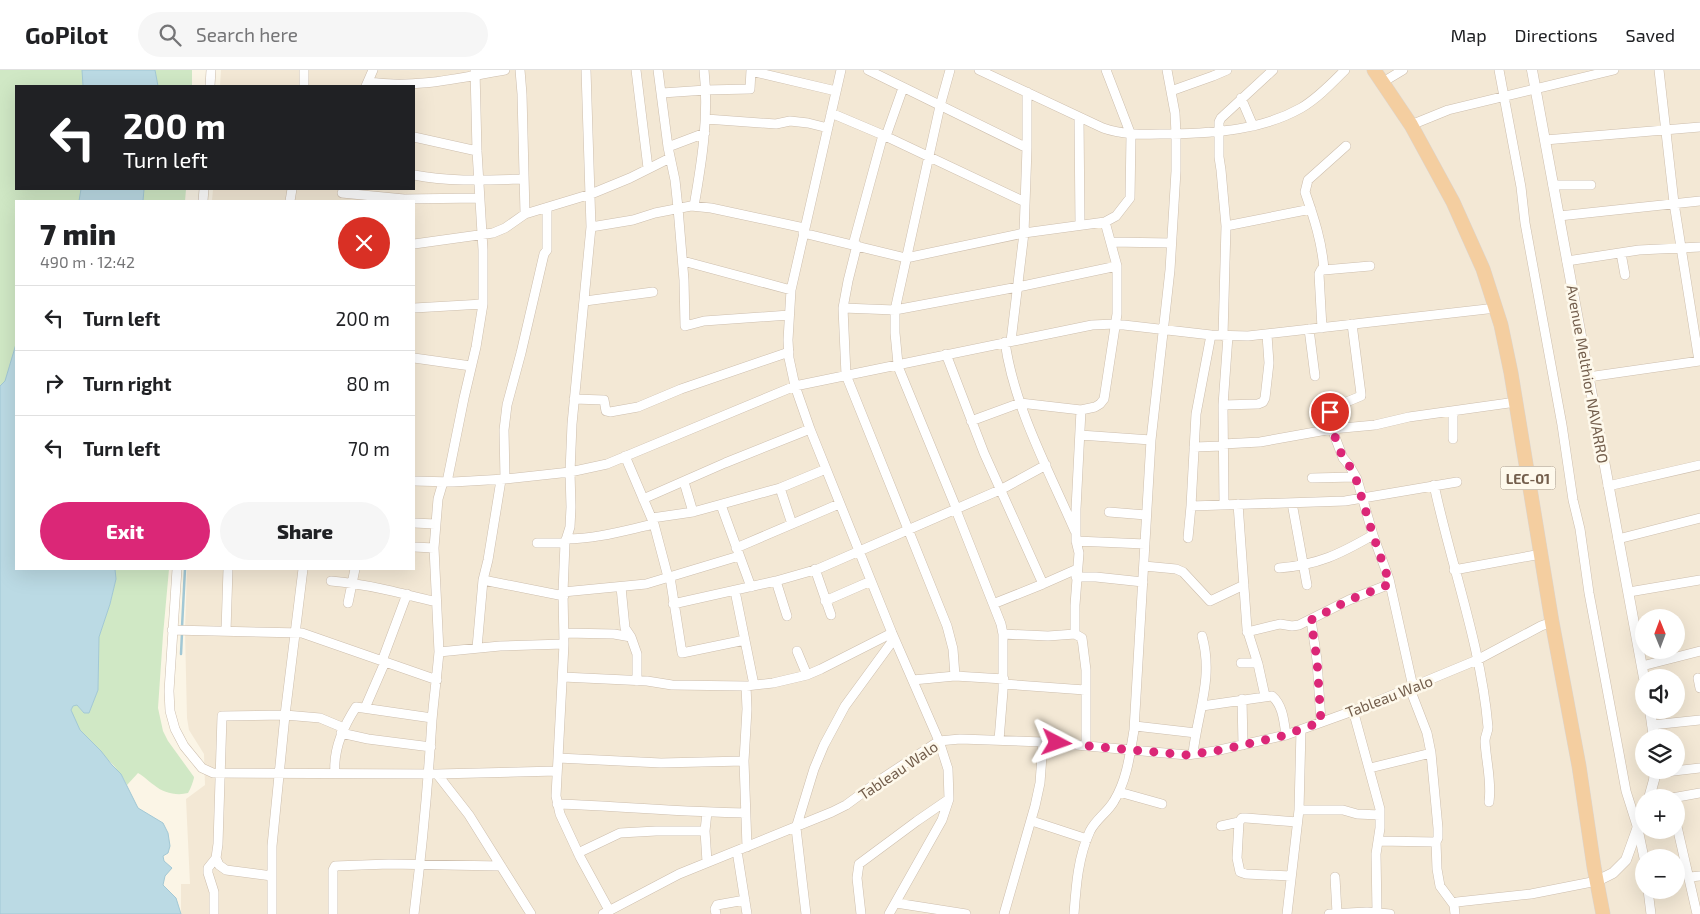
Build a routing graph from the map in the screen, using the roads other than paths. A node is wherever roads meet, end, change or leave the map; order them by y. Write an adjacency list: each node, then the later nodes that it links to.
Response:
1 (210, 70): 29 (street)
2 (304, 70): 30 (street)
3 (373, 70): 28 (street)
4 (505, 70): 26 (street)
5 (520, 70): 64 (street)
6 (586, 70): 69 (street)
7 (636, 70): 62 (street)
8 (658, 70): 37 (street)
9 (704, 70): 32 (street)
10 (841, 70): 34 (street)
11 (868, 70): 31 (street)
12 (950, 70): 40 (street)
13 (979, 70): 36 (street)
14 (1167, 70): 35 (street)
15 (1227, 70): 35 (street)
16 (1273, 70): 39 (street)
17 (1345, 70): 45 (street)
18 (1374, 70): 27 (highway, LEC-01)
19 (1403, 70): 27 (street)
20 (1499, 70): 38 (street)
21 (1532, 70): 33 (street, Avenue Melthior NAVARRO)
22 (1614, 70): 33 (street)
23 (1659, 70): 48 (street)
24 (751, 71): 32 (street); 34 (street)
25 (1105, 71): 51 (street)
26 (475, 72): 28 (street); 59 (street)
27 (1383, 82): 44 (highway, LEC-01)
28 (367, 84)
29 (210, 85)
30 (304, 85)
31 (903, 88): 40 (street); 53 (street)
32 (706, 90): 37 (street); 43 (street)
33 (1536, 90): 38 (street); 55 (street, Avenue Melthior NAVARRO)
34 (836, 91): 41 (street)
35 (1172, 91): 52 (street)
36 (1027, 92): 42 (street); 58 (street)
37 (662, 93): 57 (street)
38 (1503, 97): 44 (street); 308 (street)
39 (1241, 98): 45 (street); 49 (street)
40 (940, 106): 58 (street); 61 (street)
41 (831, 113): 47 (street); 53 (street)
42 (1079, 117): 51 (street); 81 (street)
43 (706, 119): 47 (street); 50 (street)
44 (1411, 125): 108 (highway, LEC-01)
45 (1253, 126): 49 (street)
46 (1700, 127): 48 (street)
47 (828, 128): 84 (street)
48 (1666, 130): 55 (street); 73 (street)
49 (1218, 132): 52 (street); 83 (street)
50 (705, 133): 57 (street); 74 (street)
51 (1131, 134): 52 (street); 80 (street)
52 (1176, 134): 88 (street)
53 (884, 136): 61 (street); 90 (street)
54 (415, 137): 59 (street)
55 (1544, 140): 66 (street, Avenue Melthior NAVARRO)
56 (1346, 146): 77 (street)
57 (668, 147): 60 (street)
58 (1027, 148): 72 (street)
59 (477, 151): 65 (street)
60 (670, 158): 62 (street); 76 (street)
61 (929, 158): 72 (street); 94 (street)
62 (648, 168): 69 (street)
63 (415, 175): 65 (street)
64 (524, 179): 65 (street); 78 (street)
65 (479, 181): 70 (street)
66 (1553, 185): 67 (street); 79 (street, Avenue Melthior NAVARRO)
67 (1591, 185)
68 (342, 194): 70 (street)
69 (591, 194): 75 (street); 82 (street)
70 (479, 198): 86 (street)
71 (1700, 201): 73 (street)
72 (1025, 202): 85 (street)
73 (1674, 203): 79 (street); 91 (street)
74 (694, 206): 76 (street); 84 (street)
75 (547, 208): 78 (street); 151 (street)
76 (678, 208): 82 (street); 95 (street)
77 (1311, 209): 83 (street); 99 (street)
78 (526, 214): 86 (street)
79 (1559, 216): 96 (street, Avenue Melthior NAVARRO)
80 (1105, 222): 81 (street); 87 (street)
81 (1080, 224): 85 (street)
82 (592, 226): 104 (street)
83 (1226, 226): 118 (street)
84 (804, 230): 90 (street); 102 (street)
85 (1024, 233): 94 (street); 101 (street)
86 (482, 234): 89 (street); 105 (street)
87 (1111, 242): 88 (street); 97 (street)
88 (1171, 243): 115 (street)
89 (415, 244)
90 (855, 245): 94 (street); 107 (street)
91 (1681, 247): 92 (street); 93 (street); 123 (street)
92 (1700, 247)
93 (1621, 253): 96 (street); 100 (street)
94 (906, 258): 109 (street)
95 (683, 261): 102 (street); 110 (street)
96 (1567, 262): 128 (street, Avenue Melthior NAVARRO)
97 (1117, 266): 101 (street); 111 (street)
98 (1370, 266): 99 (street)
99 (1324, 270): 113 (street)
100 (1625, 275)
101 (1018, 287): 109 (street); 119 (street)
102 (791, 290): 110 (street)
103 (653, 292): 104 (street)
104 (585, 301): 130 (street)
105 (483, 304): 106 (street); 125 (street)
106 (415, 308)
107 (843, 308): 109 (street); 126 (street)
108 (1496, 308): 112 (street); 131 (highway, LEC-01)
109 (894, 310): 124 (street)
110 (789, 315): 120 (street)
111 (1115, 324): 115 (street); 119 (street); 134 (street)
112 (1352, 324): 113 (street); 138 (street)
113 (1322, 328): 114 (street)
114 (1309, 329): 117 (street); 127 (street)
115 (1164, 330): 116 (street); 141 (street)
116 (1211, 335): 118 (street); 143 (street)
117 (1267, 335): 118 (street); 133 (street)
118 (1226, 336): 133 (street)
119 (1008, 342): 121 (street); 132 (street)
120 (789, 352): 129 (street); 130 (street)
121 (946, 354): 124 (street); 136 (street)
122 (415, 358): 125 (street)
123 (1700, 361): 128 (street)
124 (898, 364): 126 (street); 168 (street)
125 (471, 366): 153 (street)
126 (846, 375): 129 (street); 177 (street)
127 (1315, 376)
128 (1588, 377): 157 (street, Avenue Melthior NAVARRO)
129 (795, 386): 137 (street); 144 (street)
130 (574, 399): 148 (street)
131 (1516, 402): 135 (street); 189 (highway, LEC-01)
132 (1020, 403): 134 (street); 136 (street); 145 (street)
133 (1223, 405): 142 (street)
134 (1081, 410): 139 (street)
135 (1453, 411): 138 (street); 140 (street)
136 (971, 421): 159 (street)
137 (810, 429): 147 (street); 154 (street)
138 (1332, 429): 142 (street); 149 (street)
139 (1080, 435): 141 (street); 179 (street)
140 (1453, 439)
141 (1151, 440): 171 (street)
142 (1223, 445): 143 (street); 164 (street)
143 (1194, 446): 167 (street)
144 (625, 456): 148 (street); 160 (street)
145 (1046, 465): 159 (street); 179 (street)
146 (1700, 465): 157 (street)
147 (826, 469): 158 (street); 163 (street)
148 (570, 472): 151 (street); 182 (street)
149 (1356, 477): 150 (street); 161 (street)
150 (1312, 478)
151 (503, 479): 153 (street); 201 (street)
152 (415, 481): 153 (street)
153 (446, 482): 175 (street)
154 (684, 482): 160 (street); 169 (street)
155 (1457, 482): 156 (street)
156 (1434, 485): 161 (street); 198 (street)
157 (1608, 486): 181 (street, Avenue Melthior NAVARRO)
158 (780, 488): 166 (street); 176 (street)
159 (1002, 489): 168 (street); 208 (street)
160 (643, 499): 173 (street)
161 (1363, 499): 162 (street); 178 (street)
162 (1292, 503): 165 (street); 190 (street)
163 (839, 504): 176 (street); 188 (street)
164 (1224, 504): 165 (street); 167 (street)
165 (1238, 504): 209 (street)
166 (721, 505): 169 (street); 187 (street)
167 (1191, 506): 180 (street)
168 (956, 510): 177 (street); 222 (street)
169 (694, 512): 173 (street)
170 (1109, 512): 171 (street)
171 (1146, 515): 184 (street)
172 (1700, 518): 181 (street)
173 (653, 521): 182 (street); 200 (street)
174 (415, 523): 175 (street)
175 (435, 524): 186 (street)
176 (792, 524): 187 (street)
177 (908, 530): 188 (street); 250 (street)
178 (1373, 535): 190 (street); 210 (street)
179 (1076, 536): 184 (street); 199 (street)
180 (1188, 538)
181 (1618, 540): 215 (street, Avenue Melthior NAVARRO)
182 (566, 541): 183 (street); 217 (street)
183 (536, 543)
184 (1144, 544): 191 (street)
185 (415, 547): 186 (street)
186 (434, 548): 219 (street)
187 (738, 552): 200 (street); 213 (street)
188 (860, 552): 197 (street); 205 (street)
189 (1541, 554): 198 (street); 226 (highway, LEC-01)
190 (1303, 565): 192 (street); 211 (street)
191 (1144, 566): 206 (street); 209 (street)
192 (1279, 568)
193 (177, 570): 227 (street)
194 (228, 570): 228 (street)
195 (303, 570): 229 (street)
196 (355, 570): 207 (street)
197 (815, 570): 204 (street); 218 (street)
198 (1454, 570): 243 (street)
199 (1076, 573): 206 (street); 208 (street); 233 (street)
200 (669, 577): 212 (street); 221 (street)
201 (483, 580): 217 (street); 239 (street)
202 (1700, 580): 215 (street)
203 (331, 581): 207 (street)
204 (776, 581): 213 (street); 224 (street)
205 (871, 581): 218 (street); 234 (street)
206 (1143, 582): 272 (street)
207 (352, 583): 216 (street); 220 (street)
208 (1044, 584): 222 (street)
209 (1244, 584): 230 (street)
210 (1390, 584): 225 (street); 258 (street)
211 (1307, 586)
212 (621, 587): 217 (street); 236 (street)
213 (751, 587): 214 (street)
214 (735, 591): 221 (street); 237 (street)
215 (1629, 592): 247 (street, Avenue Melthior NAVARRO)
216 (407, 594): 219 (street); 244 (street)
217 (564, 594): 231 (street)
218 (826, 601): 223 (street)
219 (436, 602): 241 (street)
220 (348, 603)
221 (674, 604): 237 (street)
222 (993, 604): 232 (street)
223 (831, 615)
224 (787, 616)
225 (1311, 620): 230 (street); 270 (street)
226 (1552, 622): 243 (street, Tableau Walo); 332 (highway, LEC-01)
227 (172, 630): 228 (street); 293 (street)
228 (226, 631): 229 (street)
229 (295, 632): 244 (street); 266 (street)
230 (1247, 632): 246 (street)
231 (565, 633): 236 (street); 238 (street)
232 (1004, 634): 233 (street); 256 (street)
233 (1075, 634): 260 (street)
234 (893, 636): 249 (street); 254 (street); 313 (street)
235 (1202, 636): 263 (street)
236 (631, 637): 255 (street)
237 (745, 640): 257 (street)
238 (564, 644): 239 (street); 251 (street)
239 (477, 648): 241 (street)
240 (797, 650): 249 (street)
241 (438, 652): 253 (street)
242 (1700, 652): 247 (street)
243 (1477, 660): 258 (street, Tableau Walo); 301 (street)
244 (383, 662): 253 (street); 264 (street)
245 (1241, 663): 246 (street)
246 (1257, 663): 261 (street)
247 (1642, 666): 248 (street, Avenue Melthior NAVARRO)
248 (1642, 669)
249 (807, 675): 257 (street)
250 (955, 676): 254 (street); 256 (street)
251 (563, 677): 255 (street); 287 (street)
252 (1698, 678): 259 (street)
253 (437, 680): 267 (street)
254 (913, 680): 279 (street)
255 (637, 681): 257 (street)
256 (1004, 682): 260 (street); 278 (street)
257 (750, 685): 288 (street)
258 (1412, 688): 265 (street, Tableau Walo); 285 (street)
259 (1700, 688)
260 (1085, 690): 281 (street)
261 (1265, 696): 262 (street); 277 (street)
262 (1242, 699): 263 (street); 282 (street)
263 (1202, 706): 276 (street)
264 (365, 708): 267 (street); 274 (street)
265 (1353, 710): 270 (street, Tableau Walo); 289 (street)
266 (285, 715): 274 (street); 293 (street); 294 (street)
267 (432, 718): 283 (street)
268 (1651, 719): 271 (street)
269 (1700, 720): 271 (street)
270 (1321, 722): 275 (street, Tableau Walo)
271 (1652, 725): 273 (street)
272 (1135, 726): 276 (street); 284 (street)
273 (1653, 729)
274 (342, 730): 283 (street); 295 (street)
275 (1301, 730): 277 (street, Tableau Walo); 304 (street)
276 (1196, 733): 286 (street)
277 (1286, 735): 282 (street, Tableau Walo)
278 (999, 740): 279 (street, Tableau Walo); 280 (street, Tableau Walo)
279 (939, 741): 300 (street); 313 (street, Tableau Walo)
280 (1043, 742): 281 (street, Tableau Walo); 309 (street)
281 (1086, 745): 284 (street, Tableau Walo)
282 (1243, 745): 286 (street, Tableau Walo)
283 (431, 747): 296 (street)
284 (1131, 751): 286 (street, Tableau Walo); 297 (street)
285 (1431, 753): 289 (street); 319 (street)
286 (1193, 754)
287 (558, 758): 288 (street); 292 (street)
288 (744, 760): 306 (street)
289 (1370, 768): 307 (street)
290 (1700, 768): 291 (street)
291 (1685, 770)
292 (557, 771): 296 (street); 302 (street)
293 (221, 774): 294 (street); 323 (street)
294 (280, 774): 295 (street); 327 (street)
295 (335, 774): 296 (street)
296 (433, 774): 325 (street); 326 (street)
297 (1119, 792): 303 (street); 316 (street)
298 (1700, 793): 299 (street)
299 (1685, 796)
300 (949, 800): 335 (street); 347 (street)
301 (1489, 802)
302 (557, 804): 305 (street); 322 (street)
303 (1162, 804)
304 (1298, 810): 307 (street); 311 (street)
305 (707, 812): 306 (street); 314 (street)
306 (745, 813): 320 (street)
307 (1380, 815): 318 (street)
308 (1635, 819)
309 (1032, 822): 316 (street); 350 (street)
310 (1239, 822): 311 (street); 312 (street); 328 (street)
311 (1297, 822): 328 (street)
312 (1221, 826)
313 (796, 828): 320 (street, Tableau Walo); 346 (street)
314 (705, 831): 322 (street); 324 (street)
315 (1635, 836): 332 (street)
316 (1087, 839): 351 (street)
317 (1680, 839): 331 (street)
318 (1378, 841): 319 (street); 337 (street)
319 (1436, 842): 336 (street)
320 (747, 847): 321 (street, Tableau Walo)
321 (737, 851): 324 (street, Tableau Walo); 334 (street)
322 (578, 853): 338 (street)
323 (216, 858): 327 (street); 339 (street)
324 (707, 862): 338 (street, Tableau Walo)
325 (420, 865): 326 (street); 341 (street); 342 (street)
326 (501, 866): 343 (street)
327 (272, 876): 340 (street)
328 (1292, 876): 352 (street)
329 (1700, 876): 331 (street)
330 (1335, 877): 353 (street)
331 (1690, 877): 357 (street)
332 (1597, 881): 336 (street); 355 (highway, LEC-01)
333 (1650, 899): 356 (street)
334 (745, 900): 344 (street); 345 (street)
335 (896, 903): 348 (street); 349 (street)
336 (1454, 909)
337 (1377, 912): 353 (street); 354 (street)
338 (605, 913)
339 (214, 914)
340 (272, 914)
341 (333, 914)
342 (414, 914)
343 (531, 914)
344 (716, 914)
345 (747, 914)
346 (806, 914)
347 (861, 914)
348 (890, 914)
349 (966, 914)
350 (1004, 914)
351 (1074, 914)
352 (1287, 914)
353 (1333, 914)
354 (1390, 914)
355 (1603, 914)
356 (1652, 914)
357 (1697, 914)

